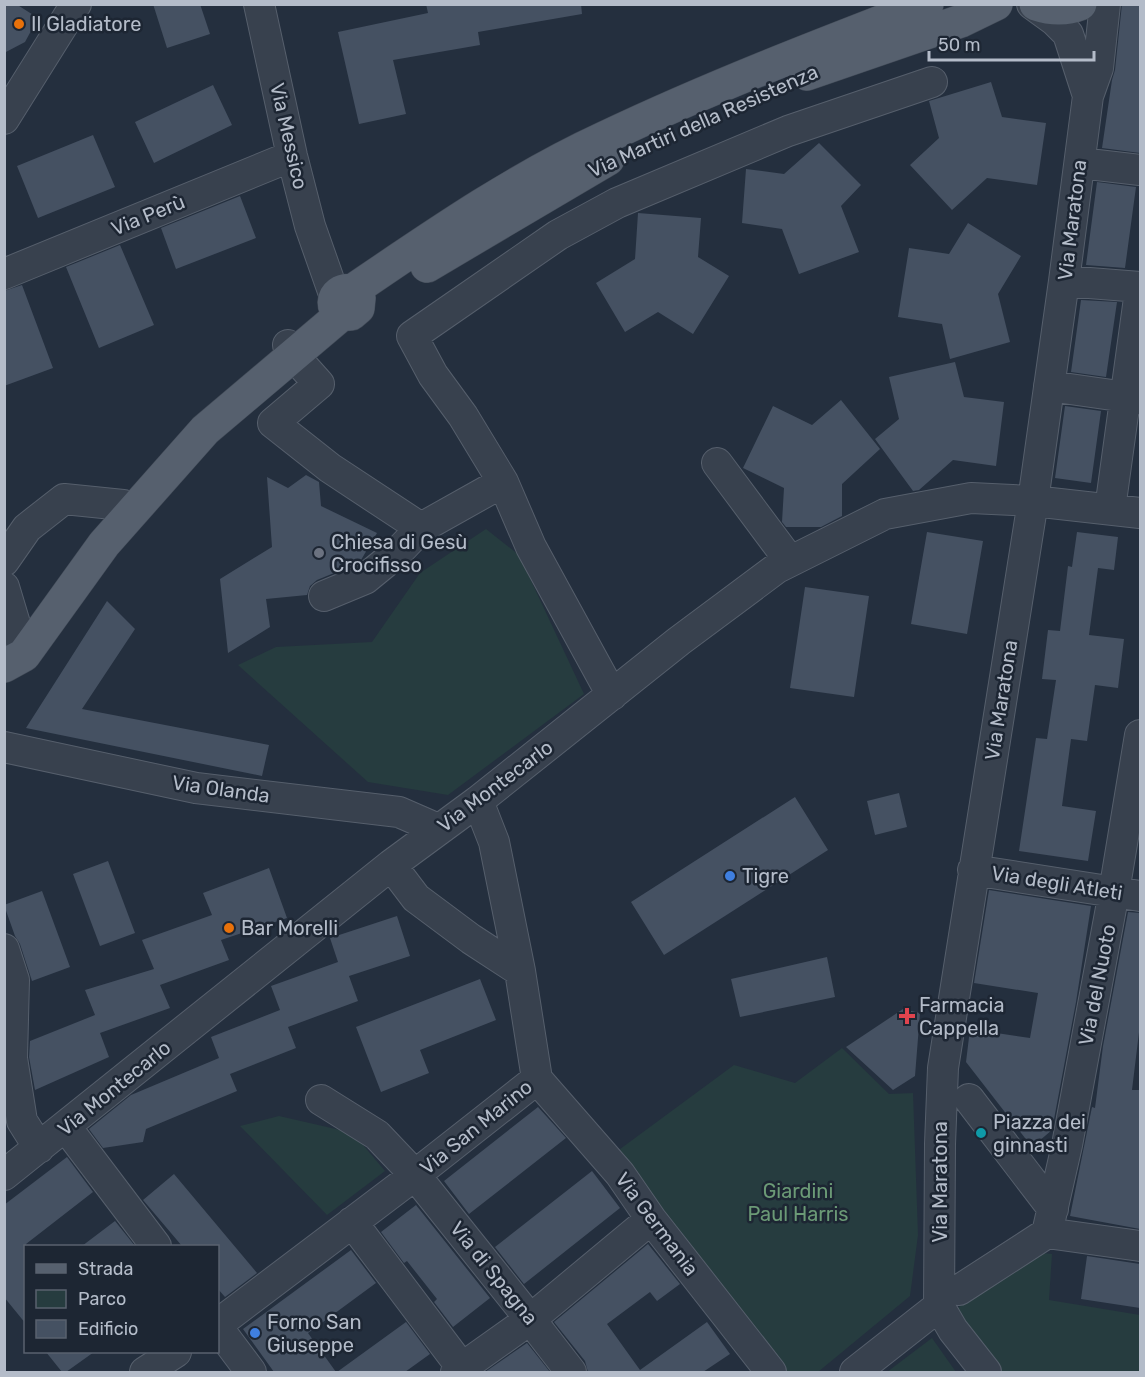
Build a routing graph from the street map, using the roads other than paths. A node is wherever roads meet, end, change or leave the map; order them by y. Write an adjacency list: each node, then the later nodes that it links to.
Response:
1 (76, 4): 10 (street)
2 (259, 4): 11 (street, Via Messico)
3 (927, 4): 17 (main road, Via Martiri della Resistenza)
4 (996, 4): 17 (main road, Via Martiri della Resistenza)
5 (1034, 4): 6 (main road); 9 (street, Via Maratona)
6 (1080, 4)
7 (1105, 4): 9 (street, Via Maratona)
8 (932, 82): 22 (street)
9 (1088, 96): 12 (street, Via Maratona)
10 (4, 119)
11 (292, 156): 14 (street, Via Perù); 17 (street, Via Messico)
12 (1080, 163): 13 (street); 15 (street, Via Maratona)
13 (1140, 170)
14 (4, 273)
15 (1065, 281): 16 (street); 19 (street, Via Maratona)
16 (1140, 289): 20 (street)
17 (345, 301): 18 (main road, Via Martiri della Resistenza)
18 (291, 351): 24 (main road, Via Martiri della Resistenza); 27 (street); 33 (main road, Via Martiri della Resistenza)
19 (1049, 386): 20 (street); 23 (street, Via Maratona)
20 (1133, 398): 25 (street)
21 (717, 464): 29 (street)
22 (503, 482): 27 (street); 34 (street)
23 (1033, 501): 25 (street, Via Montecarlo); 29 (street, Via Montecarlo); 40 (street, Via Maratona)
24 (123, 505): 28 (street); 32 (main road, Via Martiri della Resistenza)
25 (1110, 509): 26 (street, Via Montecarlo)
26 (1140, 513)
27 (421, 528): 31 (street)
28 (4, 561)
29 (790, 561): 34 (street, Via Montecarlo)
30 (4, 587): 32 (street)
31 (324, 596)
32 (12, 644)
33 (4, 666)
34 (612, 695): 37 (street, Via Montecarlo)
35 (1140, 735): 41 (street, Via del Nuoto)
36 (4, 747): 38 (street, Via Olanda)
37 (478, 801): 38 (street, Via Montecarlo); 43 (street, Via San Marino)
38 (438, 829): 39 (street, Via Montecarlo)
39 (391, 865): 43 (street); 48 (street, Via Montecarlo)
40 (973, 870): 41 (street, Via degli Atleti); 57 (street, Via Maratona)
41 (1127, 894): 53 (street, Via del Nuoto)
42 (4, 949): 44 (street)
43 (520, 971): 45 (street, Via San Marino)
44 (8, 1057): 49 (street)
45 (537, 1079): 51 (street, Via San Marino); 52 (street, Via Germania)
46 (969, 1099): 53 (street)
47 (321, 1100): 51 (street, Via San Marino)
48 (66, 1127): 49 (street, Via Montecarlo); 55 (street)
49 (39, 1148): 50 (street, Via Montecarlo)
50 (4, 1175)
51 (415, 1175): 54 (street, Via San Marino); 58 (street, Via di Spagna)
52 (651, 1219): 58 (street); 66 (street, Via Germania)
53 (1050, 1221): 56 (street); 57 (street)
54 (352, 1222): 59 (street, Via San Marino); 62 (street)
55 (155, 1245)
56 (1140, 1246)
57 (949, 1298): 67 (street); 68 (street)
58 (530, 1319): 62 (street); 65 (street, Via di Spagna)
59 (219, 1325)
60 (219, 1327): 64 (street)
61 (174, 1353): 63 (street)
62 (459, 1370)
63 (145, 1372)
64 (251, 1372)
65 (571, 1372)
66 (771, 1372)
67 (855, 1372)
68 (986, 1372)

